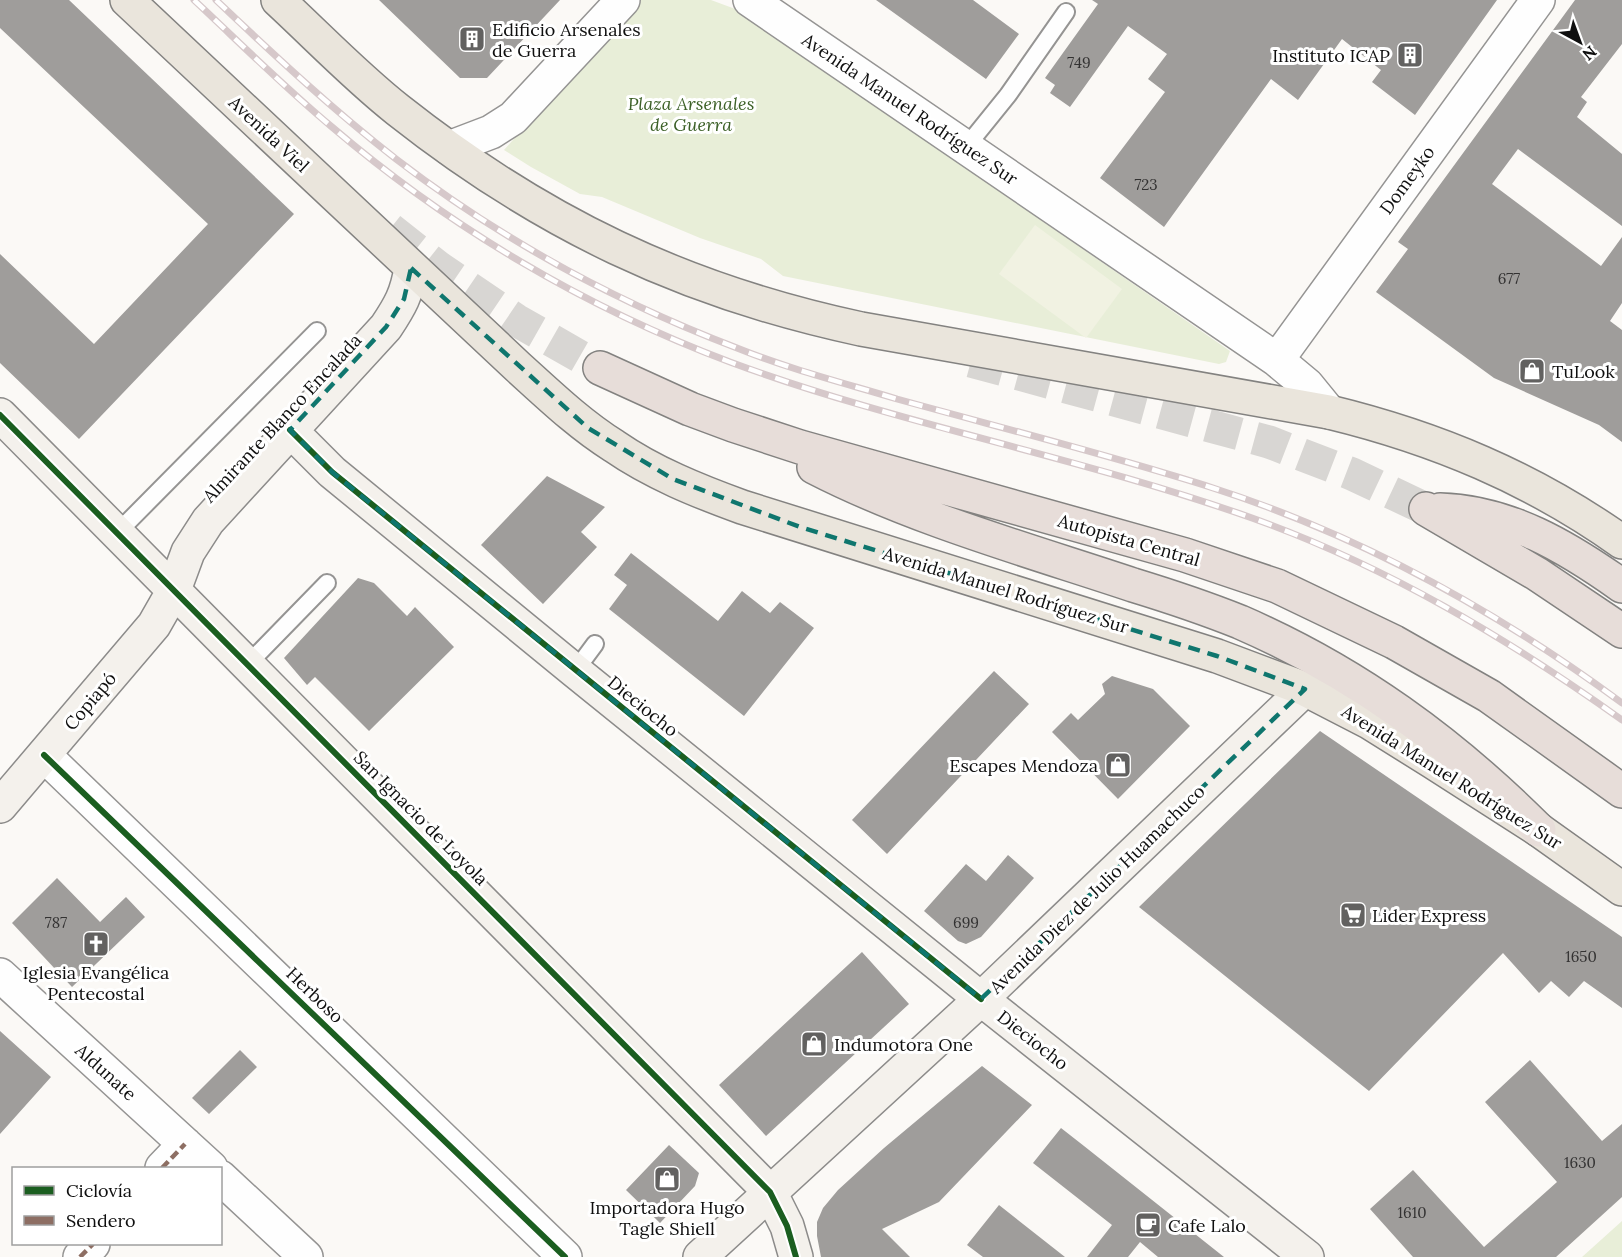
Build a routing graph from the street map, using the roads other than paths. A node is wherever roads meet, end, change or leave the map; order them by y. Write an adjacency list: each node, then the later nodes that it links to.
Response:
1 (127, 0): 9 (main road, Avenida Viel)
2 (278, 0): 8 (main road)
3 (623, 0): 8 (street)
4 (750, 0): 7 (street, Avenida Manuel Rodríguez Sur)
5 (1538, 0): 11 (street, Domeyko)
6 (1066, 12): 7 (lane)
7 (966, 147): 11 (street, Avenida Manuel Rodríguez Sur)
8 (449, 148): 13 (main road)
9 (411, 268): 16 (street, Almirante Blanco Encalada); 26 (main road, Avenida Manuel Rodríguez Sur)
10 (317, 331): 17 (lane)
11 (1277, 360): 13 (street, Avenida Manuel Rodríguez Sur)
12 (600, 368): 15 (highway, Autopista Central)
13 (1329, 412): 18 (main road)
14 (0, 416): 17 (street, San Ignacio de Loyola)
15 (733, 425): 28 (highway, Autopista Central); 30 (highway)
16 (290, 430): 21 (street, Almirante Blanco Encalada); 25 (street, Dieciocho)
17 (117, 533): 21 (street, San Ignacio de Loyola)
18 (1622, 542)
19 (327, 583): 24 (lane)
20 (1622, 586): 22 (highway)
21 (174, 590): 24 (street, San Ignacio de Loyola); 27 (street, Copiapó)
22 (1622, 631)
23 (596, 644): 25 (lane)
24 (248, 664): 38 (street, San Ignacio de Loyola)
25 (575, 670): 33 (street, Dieciocho)
26 (1305, 689): 30 (main road, Avenida Manuel Rodríguez Sur); 33 (street, Avenida Diez de Julio Huamachuco)
27 (44, 755): 29 (street, Copiapó); 42 (street, Herboso)
28 (1622, 791)
29 (0, 807)
30 (1539, 830): 31 (main road, Avenida Manuel Rodríguez Sur)
31 (1622, 889)
32 (0, 975): 34 (street, Aldunate)
33 (981, 999): 38 (street, Avenida Diez de Julio Huamachuco); 45 (street, Dieciocho)
34 (185, 1144): 35 (street); 36 (street, Aldunate)
35 (163, 1167)
36 (210, 1167)
37 (222, 1179): 41 (street)
38 (770, 1192): 43 (street, Avenida Diez de Julio Huamachuco); 44 (street, San Ignacio de Loyola)
39 (92, 1245): 40 (street)
40 (80, 1257)
41 (306, 1257)
42 (565, 1257)
43 (700, 1257)
44 (796, 1257)
45 (1307, 1257)

